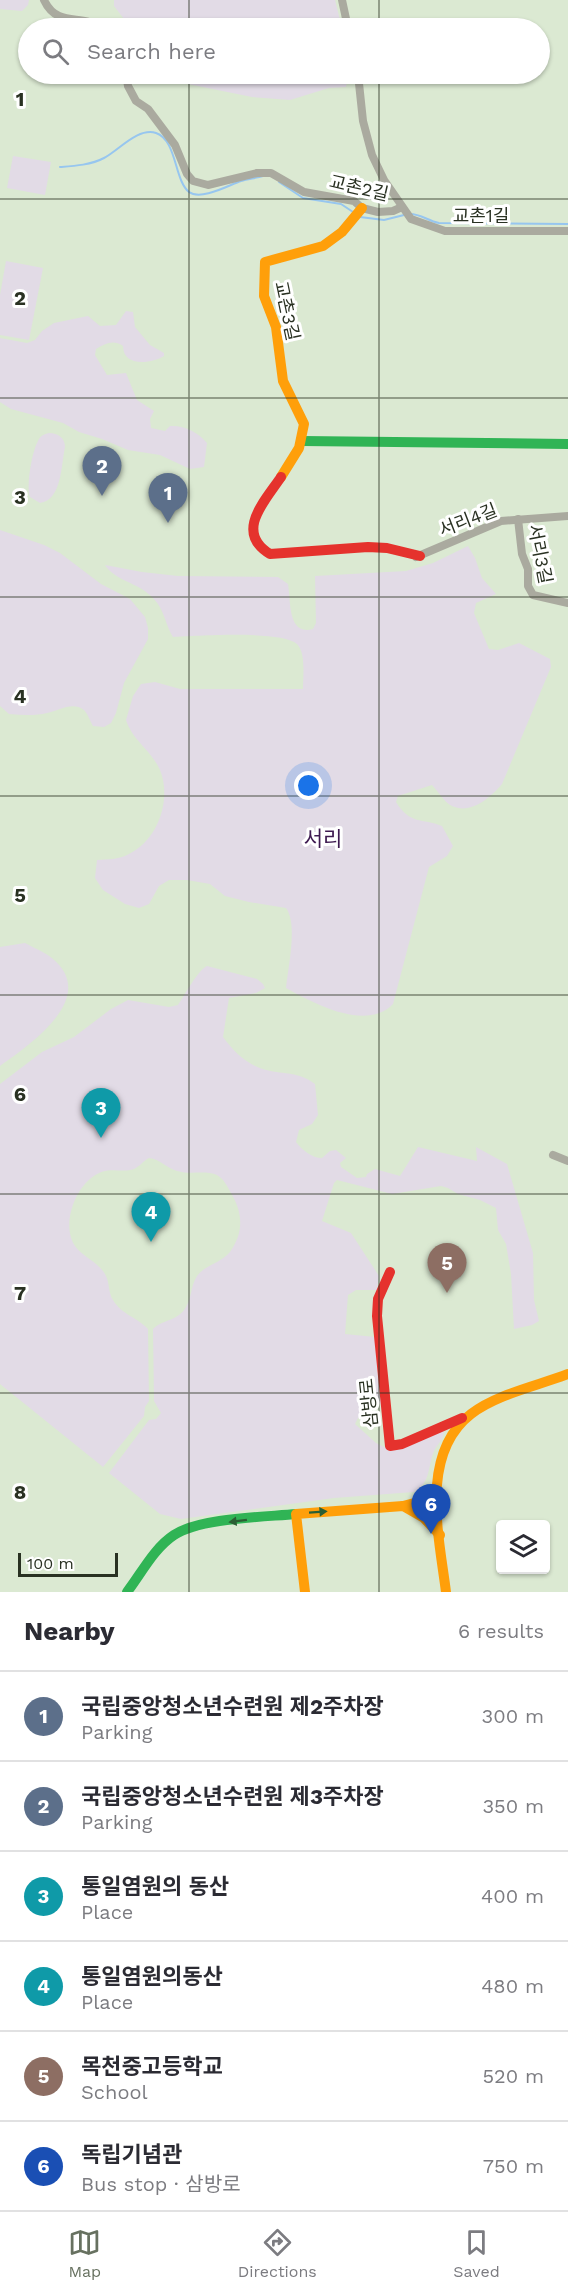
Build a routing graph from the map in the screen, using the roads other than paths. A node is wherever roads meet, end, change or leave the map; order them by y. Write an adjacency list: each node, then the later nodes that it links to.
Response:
1 (44, 0): 3 (street)
2 (342, 0): 4 (street)
3 (63, 18)
4 (346, 18)
5 (128, 84): 8 (street, 교촌2길)
6 (359, 84): 7 (street, 교촌1길)
7 (403, 209): 8 (street, 교촌2길); 9 (street, 교촌1길)
8 (359, 213): 10 (street, 교촌3길)
9 (568, 231)
10 (302, 441): 11 (street); 14 (street)
11 (568, 444)
12 (568, 516): 13 (street, 서리4길)
13 (518, 519): 14 (street, 서리4길); 15 (street, 서리3길)
14 (418, 556)
15 (568, 603)
16 (553, 1155): 17 (street)
17 (568, 1161)
18 (390, 1272): 20 (street, 삼방로)
19 (566, 1373): 20 (street, 삼방로)
20 (470, 1414): 21 (street, 삼방로)
21 (436, 1491): 22 (street); 24 (street, 삼방로)
22 (403, 1506): 23 (street, one-way to 22); 24 (street)
23 (296, 1514): 25 (street, one-way to 25); 26 (street)
24 (440, 1535): 27 (street, 삼방로)
25 (127, 1592)
26 (305, 1592)
27 (446, 1592)

